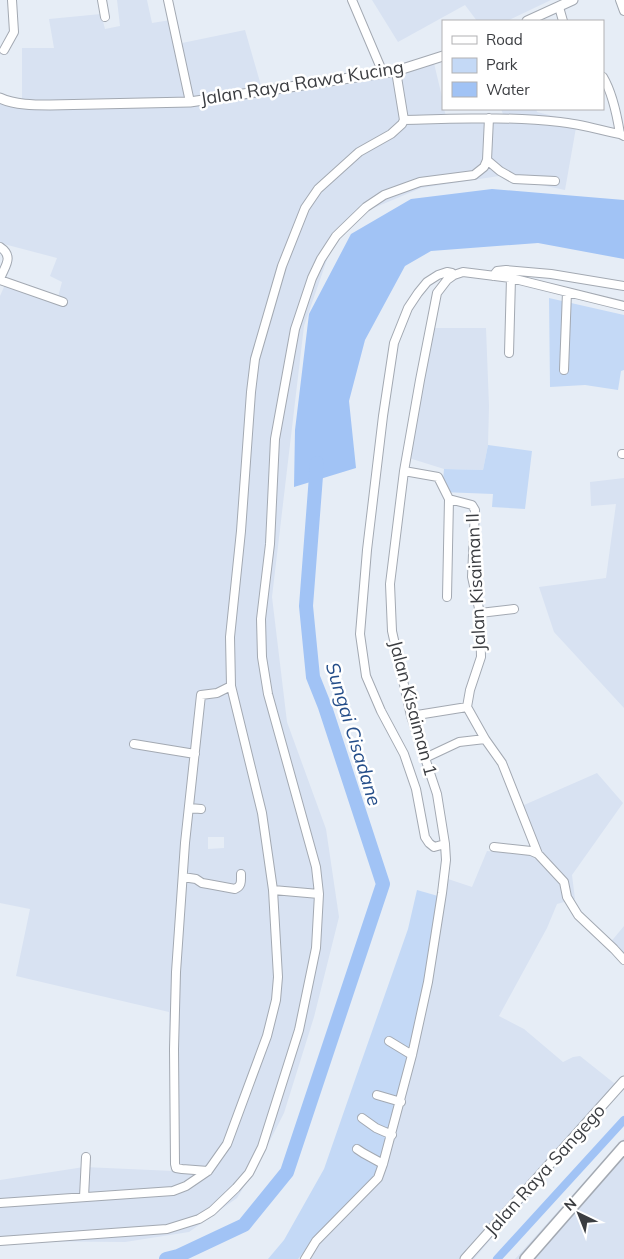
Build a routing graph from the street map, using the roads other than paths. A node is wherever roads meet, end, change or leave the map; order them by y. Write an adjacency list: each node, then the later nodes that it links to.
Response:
1 (12, 0): 12 (street)
2 (102, 0): 9 (street)
3 (168, 0): 18 (street)
4 (352, 0): 15 (street)
5 (573, 0): 7 (street)
6 (620, 0): 8 (street)
7 (558, 7): 10 (street); 11 (street)
8 (624, 11)
9 (105, 17)
10 (529, 20)
11 (563, 20)
12 (4, 50)
13 (442, 56): 14 (street, Jalan Raya Rawa Kucing)
14 (396, 70): 15 (street, Jalan Raya Rawa Kucing); 20 (street)
15 (383, 73): 18 (street, Jalan Raya Rawa Kucing)
16 (605, 87): 21 (street)
17 (0, 98): 18 (street, Jalan Raya Rawa Kucing)
18 (190, 102)
19 (489, 118): 20 (street); 21 (street); 22 (street)
20 (404, 120): 40 (street)
21 (622, 135)
22 (487, 160): 23 (street); 55 (street)
23 (554, 181)
24 (0, 248): 28 (street)
25 (454, 275): 26 (street); 35 (street, Jalan Kisaiman 1); 49 (street)
26 (493, 276): 27 (street); 29 (street)
27 (511, 278): 30 (street); 33 (street)
28 (0, 279): 31 (street)
29 (624, 286)
30 (567, 292): 32 (street); 34 (street)
31 (64, 302)
32 (624, 306)
33 (509, 353)
34 (564, 370)
35 (404, 471): 36 (street, Jalan Kisaiman II); 42 (street, Jalan Kisaiman 1)
36 (449, 499): 37 (street); 39 (street, Jalan Kisaiman II)
37 (447, 597)
38 (514, 609): 39 (street)
39 (480, 613): 41 (street, Jalan Kisaiman II)
40 (231, 686): 45 (street); 54 (street)
41 (467, 707): 42 (street); 43 (street)
42 (411, 716): 46 (street, Jalan Kisaiman 1)
43 (485, 739): 46 (street); 51 (street)
44 (134, 744): 45 (street)
45 (195, 754): 47 (street)
46 (425, 758): 49 (street, Jalan Kisaiman 1)
47 (188, 808): 48 (street); 53 (street)
48 (201, 809)
49 (445, 844): 58 (street, Jalan Kisaiman 1)
50 (494, 846): 51 (street)
51 (538, 854): 56 (street)
52 (242, 874): 53 (street)
53 (183, 878): 68 (street)
54 (273, 890): 55 (street); 68 (street)
55 (319, 894): 71 (street)
56 (624, 960)
57 (389, 1041): 58 (street)
58 (412, 1055): 61 (street, Jalan Kisaiman 1)
59 (624, 1081): 73 (street, Jalan Raya Sangego)
60 (377, 1095): 61 (street)
61 (401, 1102): 63 (street, Jalan Kisaiman 1)
62 (362, 1118): 63 (street)
63 (392, 1134): 67 (street, Jalan Kisaiman 1)
64 (624, 1147): 74 (main road)
65 (357, 1148): 67 (street)
66 (86, 1157): 69 (street)
67 (383, 1164): 72 (street, Jalan Kisaiman 1)
68 (208, 1171): 69 (street)
69 (84, 1197): 70 (street)
70 (0, 1203)
71 (0, 1242)
72 (305, 1259)
73 (465, 1259)
74 (526, 1259)

